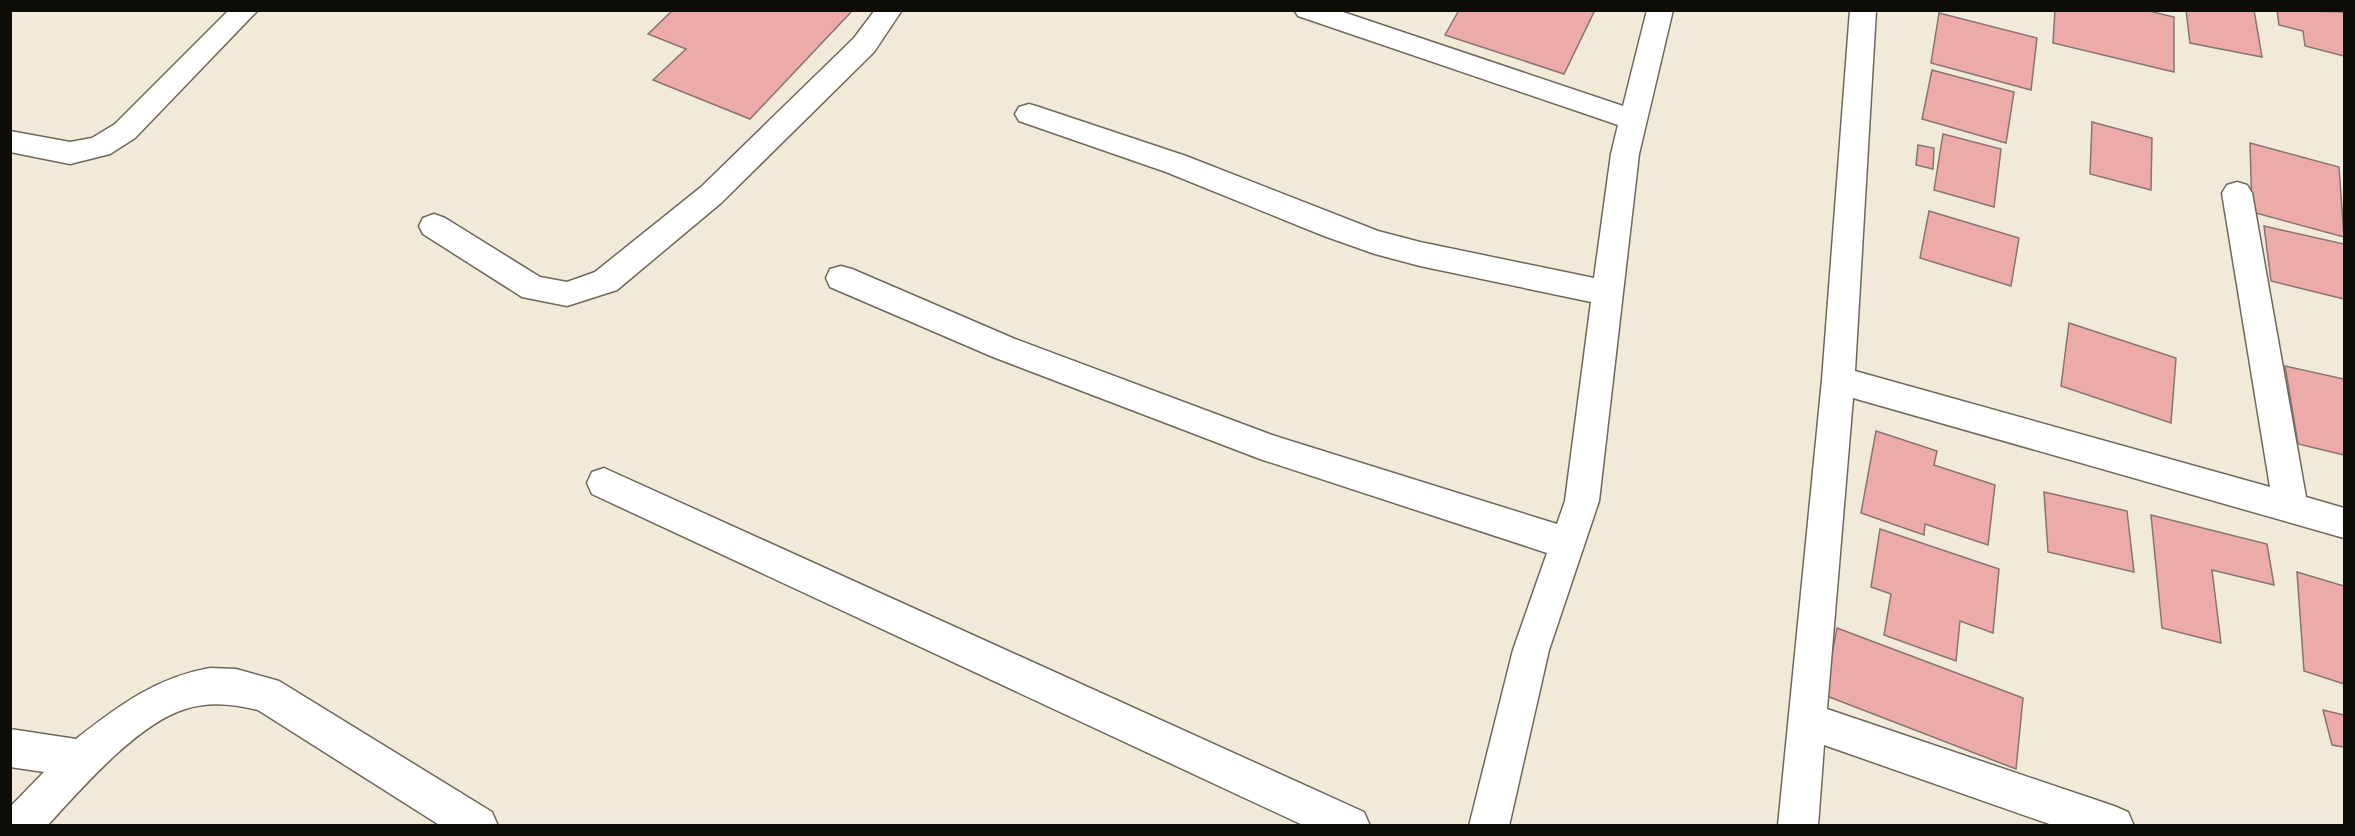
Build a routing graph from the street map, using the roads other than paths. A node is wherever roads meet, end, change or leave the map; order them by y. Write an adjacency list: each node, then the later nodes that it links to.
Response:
1 (245, 10): 8 (street)
2 (890, 10): 10 (street)
3 (1306, 10): 7 (street)
4 (1660, 10): 7 (street)
5 (1863, 10): 13 (street)
6 (1029, 114): 12 (street)
7 (1633, 120): 12 (street)
8 (10, 141)
9 (2236, 194): 15 (street)
10 (434, 226)
11 (841, 278): 17 (street)
12 (1609, 293): 17 (street)
13 (1838, 380): 15 (street); 18 (street)
14 (603, 483): 23 (street)
15 (2290, 506): 16 (street)
16 (2344, 523)
17 (1566, 543): 24 (street)
18 (1807, 721): 25 (street); 26 (street)
19 (10, 748): 20 (street)
20 (82, 759): 21 (street); 22 (street)
21 (20, 825)
22 (478, 825)
23 (1350, 825)
24 (1489, 825)
25 (1798, 825)
26 (2114, 825)

